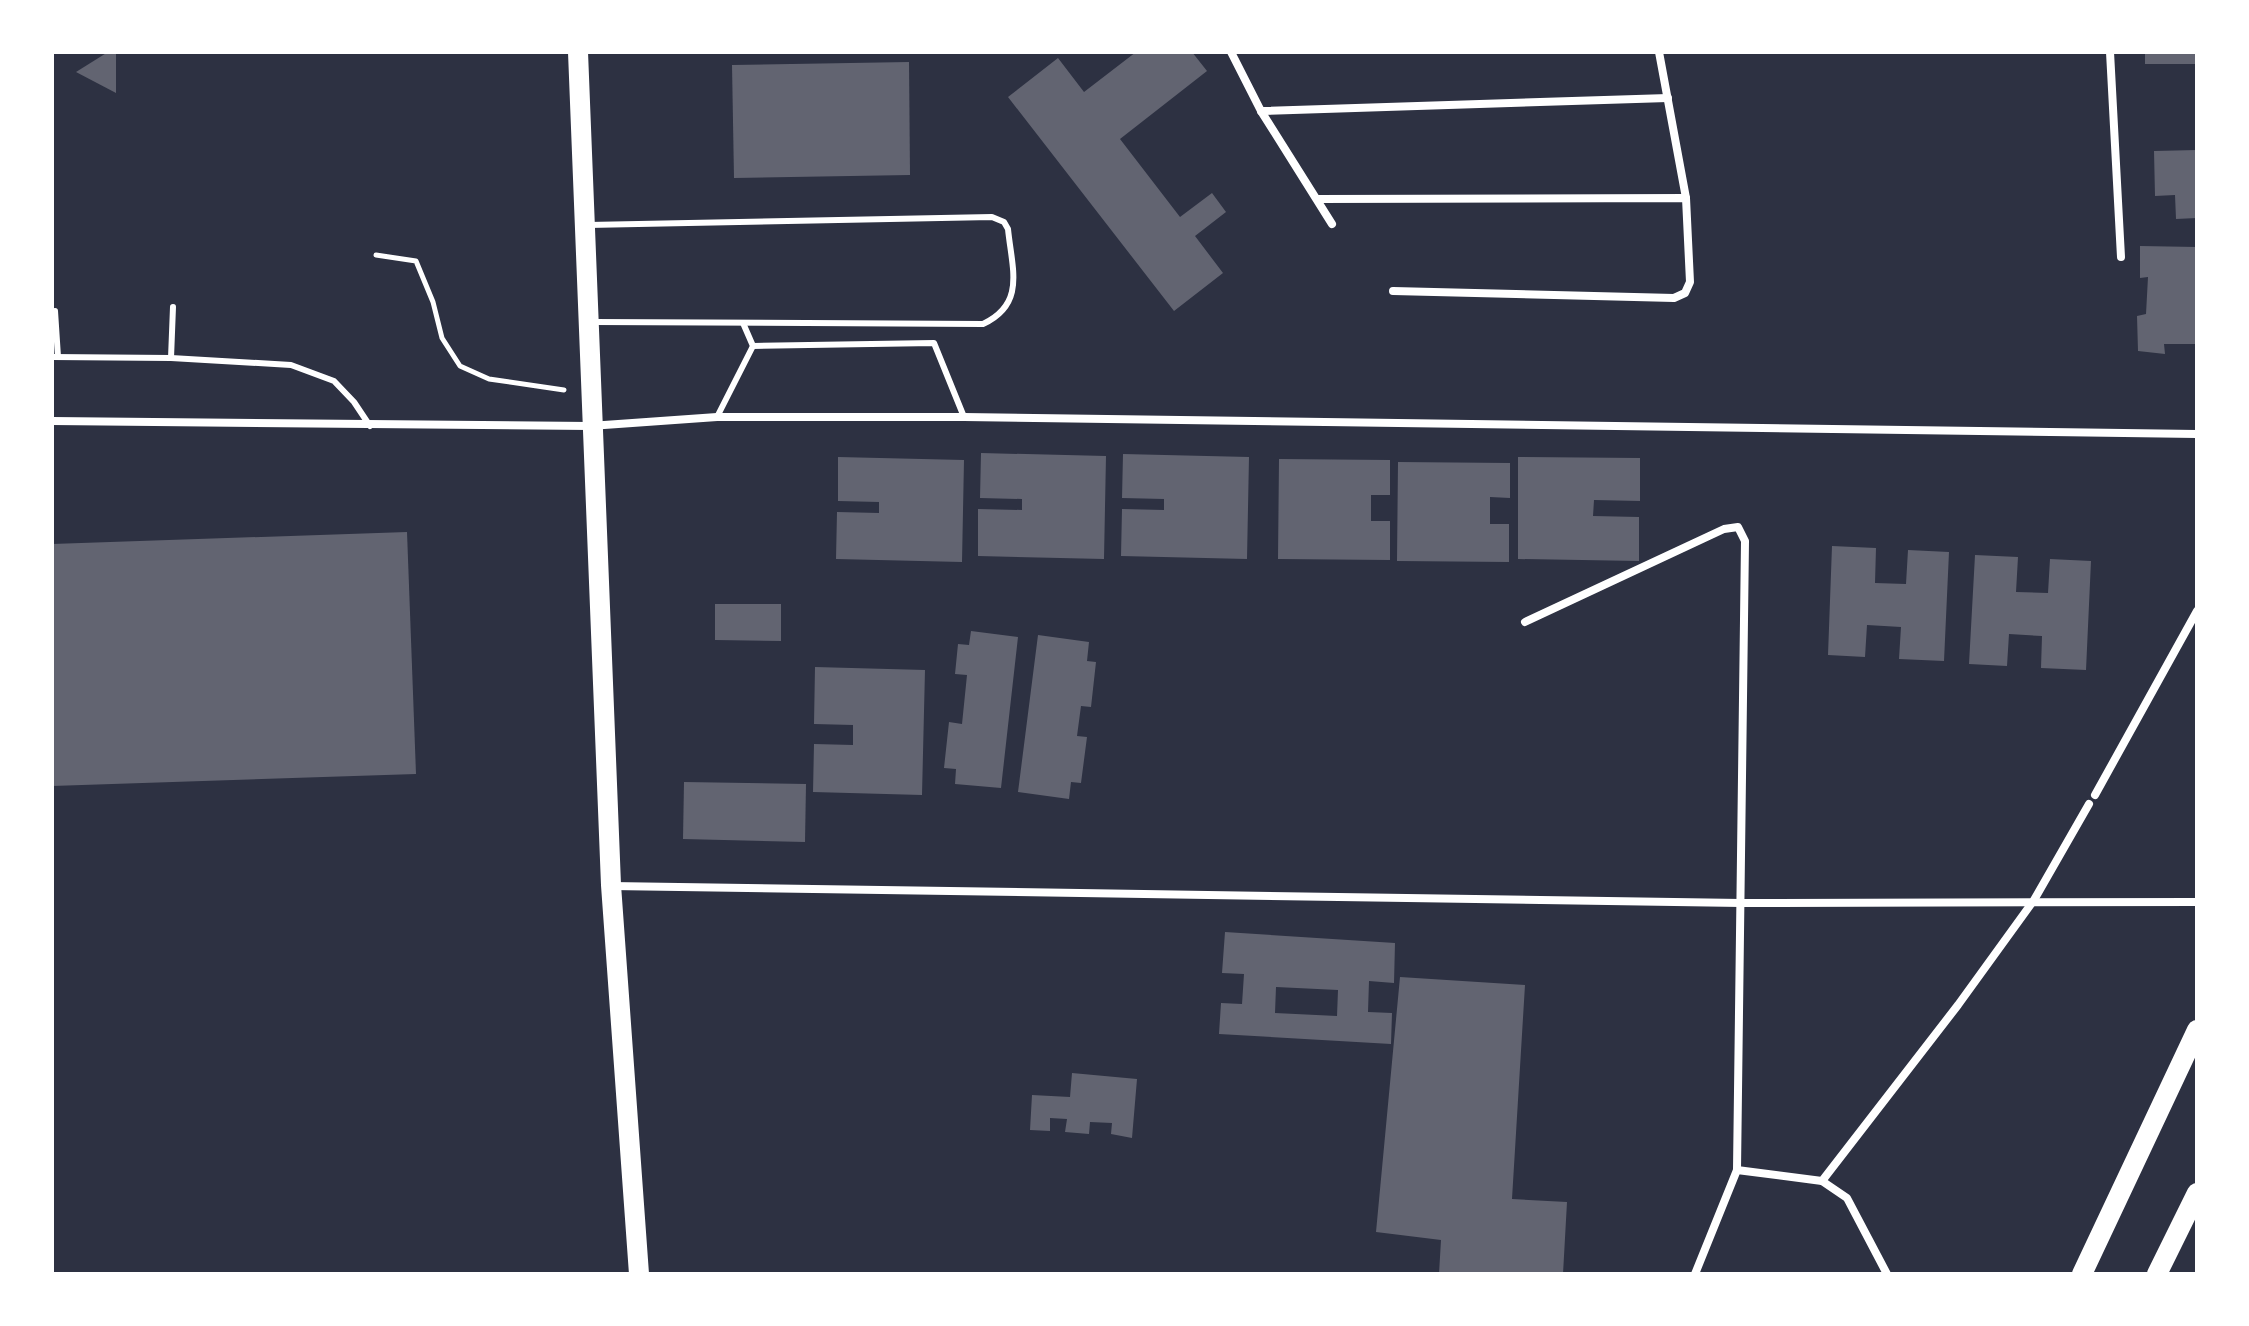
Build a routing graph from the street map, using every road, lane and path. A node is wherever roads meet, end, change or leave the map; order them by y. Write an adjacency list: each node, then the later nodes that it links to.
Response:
1 (578, 52): 10 (main road)
2 (1231, 52): 6 (street)
3 (1659, 52): 5 (street)
4 (2110, 52): 12 (street)
5 (1668, 98): 6 (street); 7 (street)
6 (1261, 111): 8 (street)
7 (1686, 198): 8 (street); 13 (street)
8 (1318, 199): 9 (street)
9 (1332, 224)
10 (584, 225): 16 (main road); 18 (lane)
11 (376, 255): 23 (path)
12 (2121, 257)
13 (1393, 291)
14 (173, 307): 22 (lane)
15 (55, 311): 21 (lane)
16 (587, 322): 17 (lane); 23 (main road)
17 (743, 323): 18 (lane); 20 (lane)
18 (937, 325): 19 (lane)
19 (934, 343): 20 (lane); 25 (lane)
20 (753, 346): 24 (lane)
21 (55, 357): 22 (lane)
22 (171, 358): 27 (lane)
23 (589, 394): 28 (main road)
24 (717, 417): 25 (street); 28 (street)
25 (964, 417): 29 (street)
26 (52, 421): 27 (street)
27 (370, 426): 28 (street)
28 (590, 426): 34 (main road)
29 (2197, 434)
30 (2197, 611): 32 (street)
31 (1525, 622): 37 (street)
32 (2095, 795)
33 (2089, 804): 35 (street)
34 (611, 885): 37 (street); 42 (main road)
35 (2034, 900): 36 (street); 37 (street); 40 (street)
36 (2197, 902)
37 (1741, 903): 39 (street)
38 (2197, 1030): 45 (main road)
39 (1737, 1170): 40 (street); 43 (street)
40 (1822, 1181): 44 (street)
41 (2197, 1193): 46 (main road)
42 (639, 1274)
43 (1695, 1274)
44 (1887, 1274)
45 (2082, 1274)
46 (2157, 1274)

